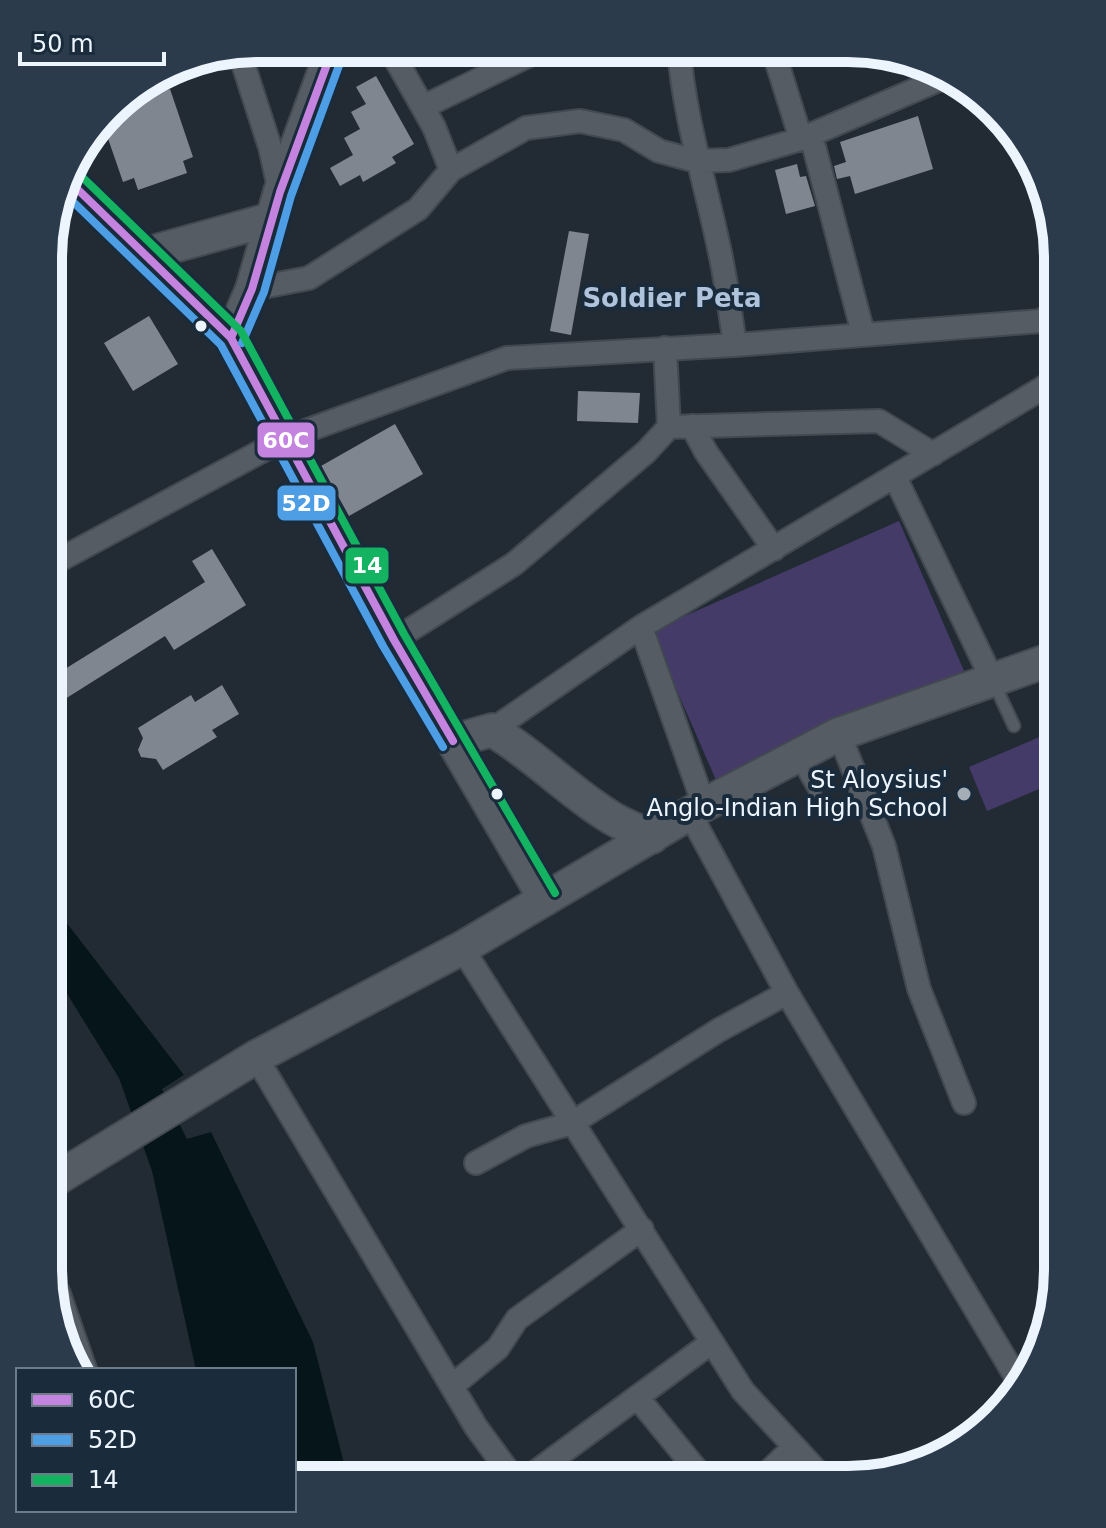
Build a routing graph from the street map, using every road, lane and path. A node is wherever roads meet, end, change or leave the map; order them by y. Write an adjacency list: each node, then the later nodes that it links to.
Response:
1 (328, 62): 13 (main road)
2 (397, 62): 8 (street)
3 (515, 62): 8 (street)
4 (680, 62): 10 (street)
5 (778, 62): 9 (street)
6 (243, 63): 13 (street)
7 (934, 82): 9 (street)
8 (423, 107): 11 (street)
9 (806, 137): 10 (street); 17 (street)
10 (696, 161): 11 (street); 19 (street)
11 (451, 170): 15 (street)
12 (75, 187): 14 (main road)
13 (276, 205): 14 (main road); 15 (main road)
14 (145, 254): 18 (main road)
15 (252, 289): 18 (main road)
16 (1044, 319): 17 (street)
17 (863, 333): 19 (street)
18 (231, 338): 24 (main road)
19 (735, 345): 20 (street)
20 (665, 348): 23 (street); 24 (street)
21 (1044, 387): 25 (street)
22 (692, 426): 23 (street); 25 (street); 27 (street)
23 (669, 427): 30 (street)
24 (286, 438): 28 (street); 30 (main road)
25 (933, 454): 26 (street)
26 (895, 477): 27 (street); 32 (street)
27 (774, 549): 29 (street)
28 (62, 559)
29 (641, 627): 34 (street); 39 (street)
30 (394, 640): 36 (main road)
31 (1044, 662): 32 (main road)
32 (992, 679): 33 (lane); 35 (main road)
33 (1014, 726)
34 (492, 730): 36 (main road); 40 (main road)
35 (839, 734): 37 (main road); 45 (street)
36 (453, 741): 41 (main road)
37 (796, 757): 38 (lane); 39 (main road)
38 (815, 791)
39 (697, 810): 40 (main road); 43 (street)
40 (652, 837): 41 (main road)
41 (545, 899): 42 (main road)
42 (462, 948): 44 (main road); 46 (street)
43 (787, 993): 46 (street); 51 (street)
44 (256, 1057): 48 (main road); 52 (street)
45 (964, 1103)
46 (572, 1123): 47 (street); 49 (street)
47 (476, 1163)
48 (62, 1175)
49 (642, 1229): 50 (street); 52 (street)
50 (712, 1342): 53 (street); 54 (street)
51 (1014, 1374)
52 (452, 1386): 55 (street)
53 (637, 1397): 56 (street); 57 (street)
54 (793, 1448): 58 (street); 59 (street)
55 (504, 1466)
56 (544, 1466)
57 (694, 1466)
58 (774, 1466)
59 (811, 1466)

